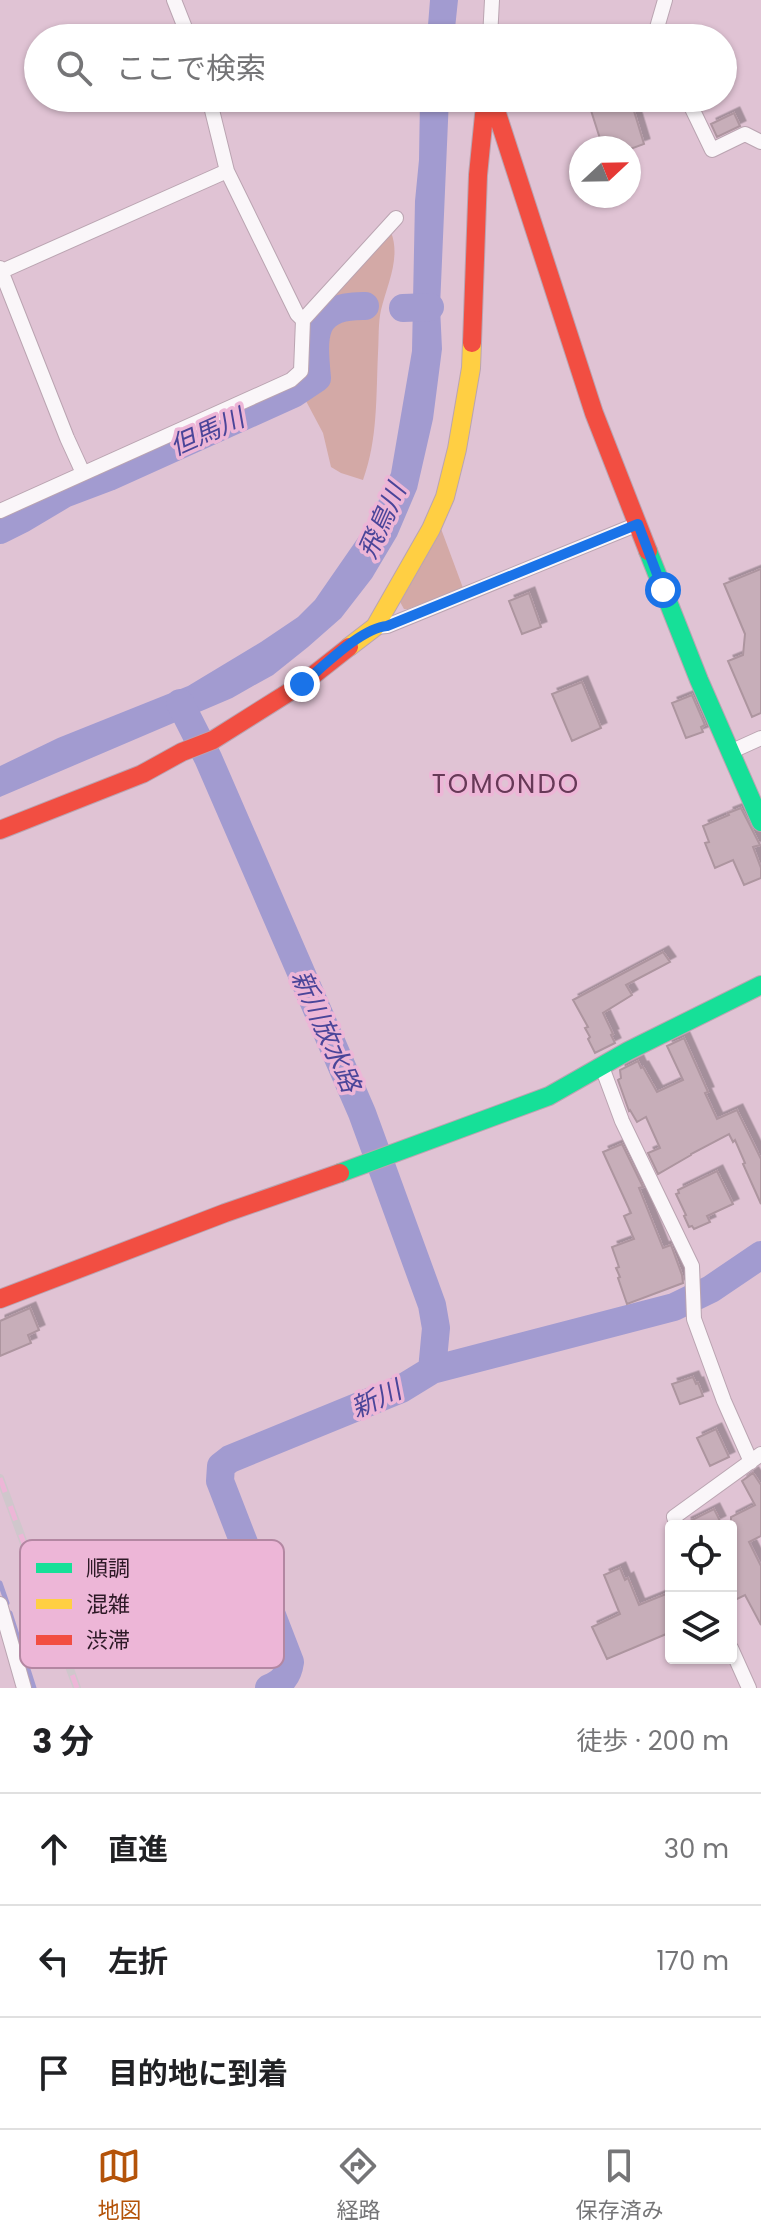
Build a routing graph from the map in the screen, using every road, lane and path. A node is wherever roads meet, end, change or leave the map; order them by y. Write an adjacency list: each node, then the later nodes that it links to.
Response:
1 (174, 0): 4 (street)
2 (492, 0): 5 (street)
3 (665, 0): 6 (street)
4 (183, 24)
5 (491, 24)
6 (658, 24)
7 (212, 112): 12 (street)
8 (486, 112): 19 (street)
9 (496, 112): 18 (street)
10 (694, 112): 11 (street)
11 (761, 142)
12 (227, 171): 14 (street); 15 (street)
13 (396, 218): 15 (street)
14 (0, 270): 16 (street)
15 (303, 320): 16 (street)
16 (83, 473): 17 (street)
17 (0, 511)
18 (638, 524): 19 (street); 21 (street)
19 (375, 627): 23 (street)
20 (761, 738): 21 (street)
21 (730, 752): 22 (street)
22 (761, 822)
23 (0, 830)
24 (761, 985): 25 (street)
25 (602, 1067): 26 (street); 27 (street)
26 (0, 1299)
27 (756, 1458): 28 (street)
28 (675, 1520)
29 (0, 1604): 31 (street)
30 (737, 1661): 32 (street)
31 (24, 1688)
32 (749, 1688)

